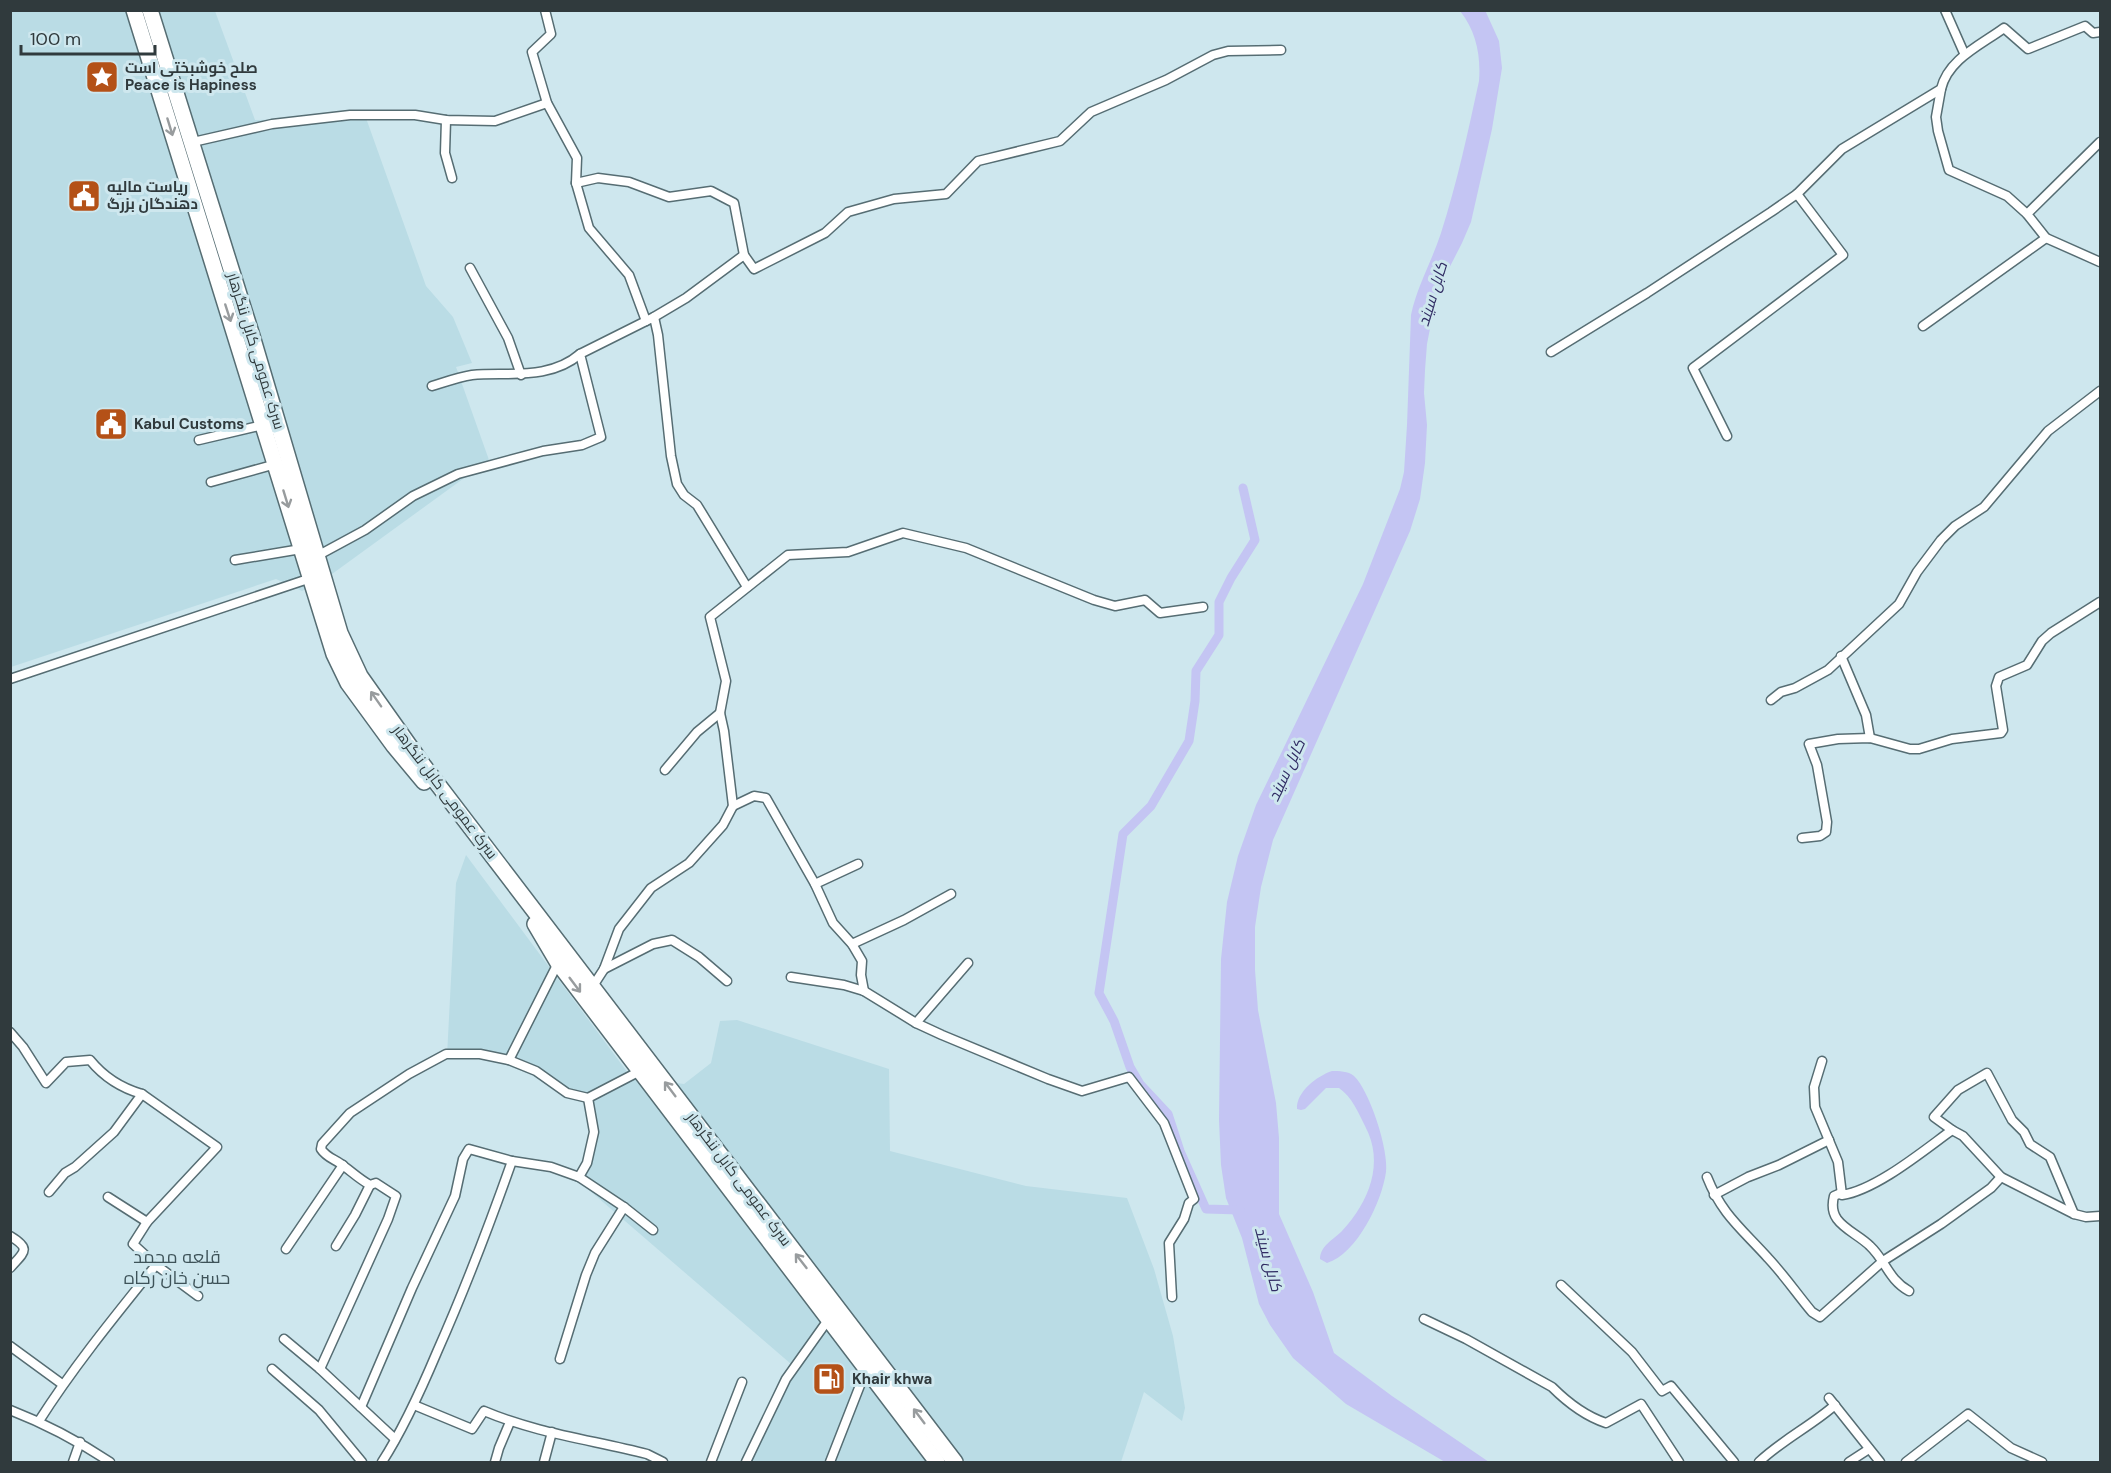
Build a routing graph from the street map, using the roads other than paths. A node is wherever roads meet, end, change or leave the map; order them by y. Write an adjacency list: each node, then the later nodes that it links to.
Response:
1 (134, 10): 28 (highway, سرک عمومی کابل ننگرهار, one-way to 28)
2 (150, 10): 11 (highway, سرک عمومی کابل ننگرهار)
3 (545, 10): 9 (street)
4 (1945, 10): 7 (street)
5 (2100, 32): 7 (street)
6 (1281, 50): 18 (street)
7 (1964, 53): 8 (street)
8 (1941, 89): 15 (street); 16 (street)
9 (547, 102): 10 (street); 14 (street)
10 (446, 120): 11 (street); 13 (street)
11 (193, 142): 34 (highway, سرک عمومی کابل ننگرهار)
12 (2100, 142): 16 (street)
13 (452, 178)
14 (576, 183): 18 (street); 21 (street)
15 (1797, 194): 23 (street); 29 (street)
16 (2027, 214): 17 (street)
17 (2046, 238): 19 (street); 22 (street)
18 (744, 255): 21 (street)
19 (2100, 262)
20 (470, 268): 25 (street)
21 (650, 319): 24 (street); 37 (street)
22 (1923, 326)
23 (1551, 352)
24 (580, 354): 25 (street); 34 (street)
25 (521, 375): 26 (street)
26 (432, 386)
27 (2100, 391): 40 (street)
28 (263, 425): 30 (street); 31 (highway, سرک عمومی کابل ننگرهار)
29 (1727, 436)
30 (200, 440)
31 (276, 464): 32 (street); 33 (highway, سرک عمومی کابل ننگرهار, one-way to 33)
32 (212, 482)
33 (302, 549): 35 (street); 36 (highway, سرک عمومی کابل ننگرهار)
34 (317, 555): 36 (highway, سرک عمومی کابل ننگرهار)
35 (235, 560)
36 (316, 576): 41 (street); 52 (highway, سرک عمومی کابل ننگرهار); 57 (highway, سرک عمومی کابل ننگرهار, one-way to 36)
37 (747, 587): 39 (street); 43 (street)
38 (2100, 602): 44 (street)
39 (1203, 607)
40 (1841, 656): 42 (street); 44 (street)
41 (10, 679)
42 (1771, 700)
43 (720, 713): 45 (street); 46 (street)
44 (1870, 738): 47 (street)
45 (665, 770)
46 (733, 806): 49 (street); 54 (street)
47 (1802, 838)
48 (858, 864): 49 (street)
49 (815, 884): 51 (street)
50 (951, 894): 51 (street)
51 (852, 944): 58 (street)
52 (558, 963): 61 (street); 63 (highway, سرک عمومی کابل ننگرهار, one-way to 63)
53 (968, 963): 59 (street)
54 (604, 969): 56 (street); 57 (street)
55 (791, 976): 58 (street)
56 (727, 981)
57 (593, 986): 123 (highway, سرک عمومی کابل ننگرهار, one-way to 57)
58 (864, 991): 59 (street)
59 (916, 1023): 92 (street)
60 (10, 1032): 64 (street)
61 (509, 1060): 65 (street); 69 (street)
62 (1822, 1061): 67 (street)
63 (640, 1071): 65 (street); 94 (highway, سرک عمومی کابل ننگرهار)
64 (142, 1094): 74 (street); 81 (street)
65 (588, 1098): 70 (street)
66 (1952, 1130): 72 (street); 75 (street); 79 (street)
67 (1829, 1140): 75 (street); 76 (street)
68 (512, 1161): 70 (street); 103 (street); 104 (street)
69 (342, 1165): 73 (street); 85 (street)
70 (579, 1177): 78 (street)
71 (1707, 1177): 76 (street)
72 (2001, 1177): 79 (street); 86 (street)
73 (370, 1185): 84 (street); 99 (street)
74 (49, 1192)
75 (1841, 1193): 86 (street)
76 (1714, 1195): 86 (street)
77 (108, 1197): 81 (street)
78 (624, 1207): 82 (street); 97 (street)
79 (2074, 1214): 80 (street)
80 (2100, 1216)
81 (147, 1222): 87 (street)
82 (652, 1230)
83 (10, 1236): 88 (street)
84 (336, 1246)
85 (286, 1249)
86 (1883, 1260): 90 (street)
87 (156, 1264): 91 (street); 102 (street)
88 (10, 1268)
89 (1561, 1285): 125 (street)
90 (1909, 1291)
91 (198, 1296)
92 (1172, 1297)
93 (1424, 1319): 124 (street)
94 (828, 1320): 100 (highway, سرک عمومی کابل ننگرهار); 120 (street)
95 (284, 1339): 99 (street)
96 (10, 1346): 102 (street)
97 (560, 1359)
98 (272, 1369): 114 (street)
99 (320, 1369): 104 (street)
100 (866, 1370): 121 (street); 122 (highway, سرک عمومی کابل ننگرهار)
101 (741, 1382): 119 (street)
102 (62, 1384): 106 (street)
103 (414, 1405): 107 (street); 109 (street)
104 (361, 1407): 109 (street)
105 (10, 1410): 106 (street)
106 (39, 1421): 110 (street)
107 (510, 1422): 108 (street); 116 (street)
108 (552, 1432): 117 (street); 118 (street)
109 (395, 1439): 115 (street)
110 (80, 1442): 112 (street); 113 (street)
111 (1869, 1449): 126 (street); 127 (street); 128 (street)
112 (73, 1462)
113 (110, 1462)
114 (362, 1462)
115 (382, 1462)
116 (495, 1462)
117 (544, 1462)
118 (663, 1462)
119 (711, 1462)
120 (746, 1462)
121 (830, 1462)
122 (937, 1462)
123 (955, 1462)
124 (1679, 1462)
125 (1734, 1462)
126 (1758, 1462)
127 (1849, 1462)
128 (1880, 1462)
129 (1906, 1462): 130 (street)
130 (2042, 1462)

